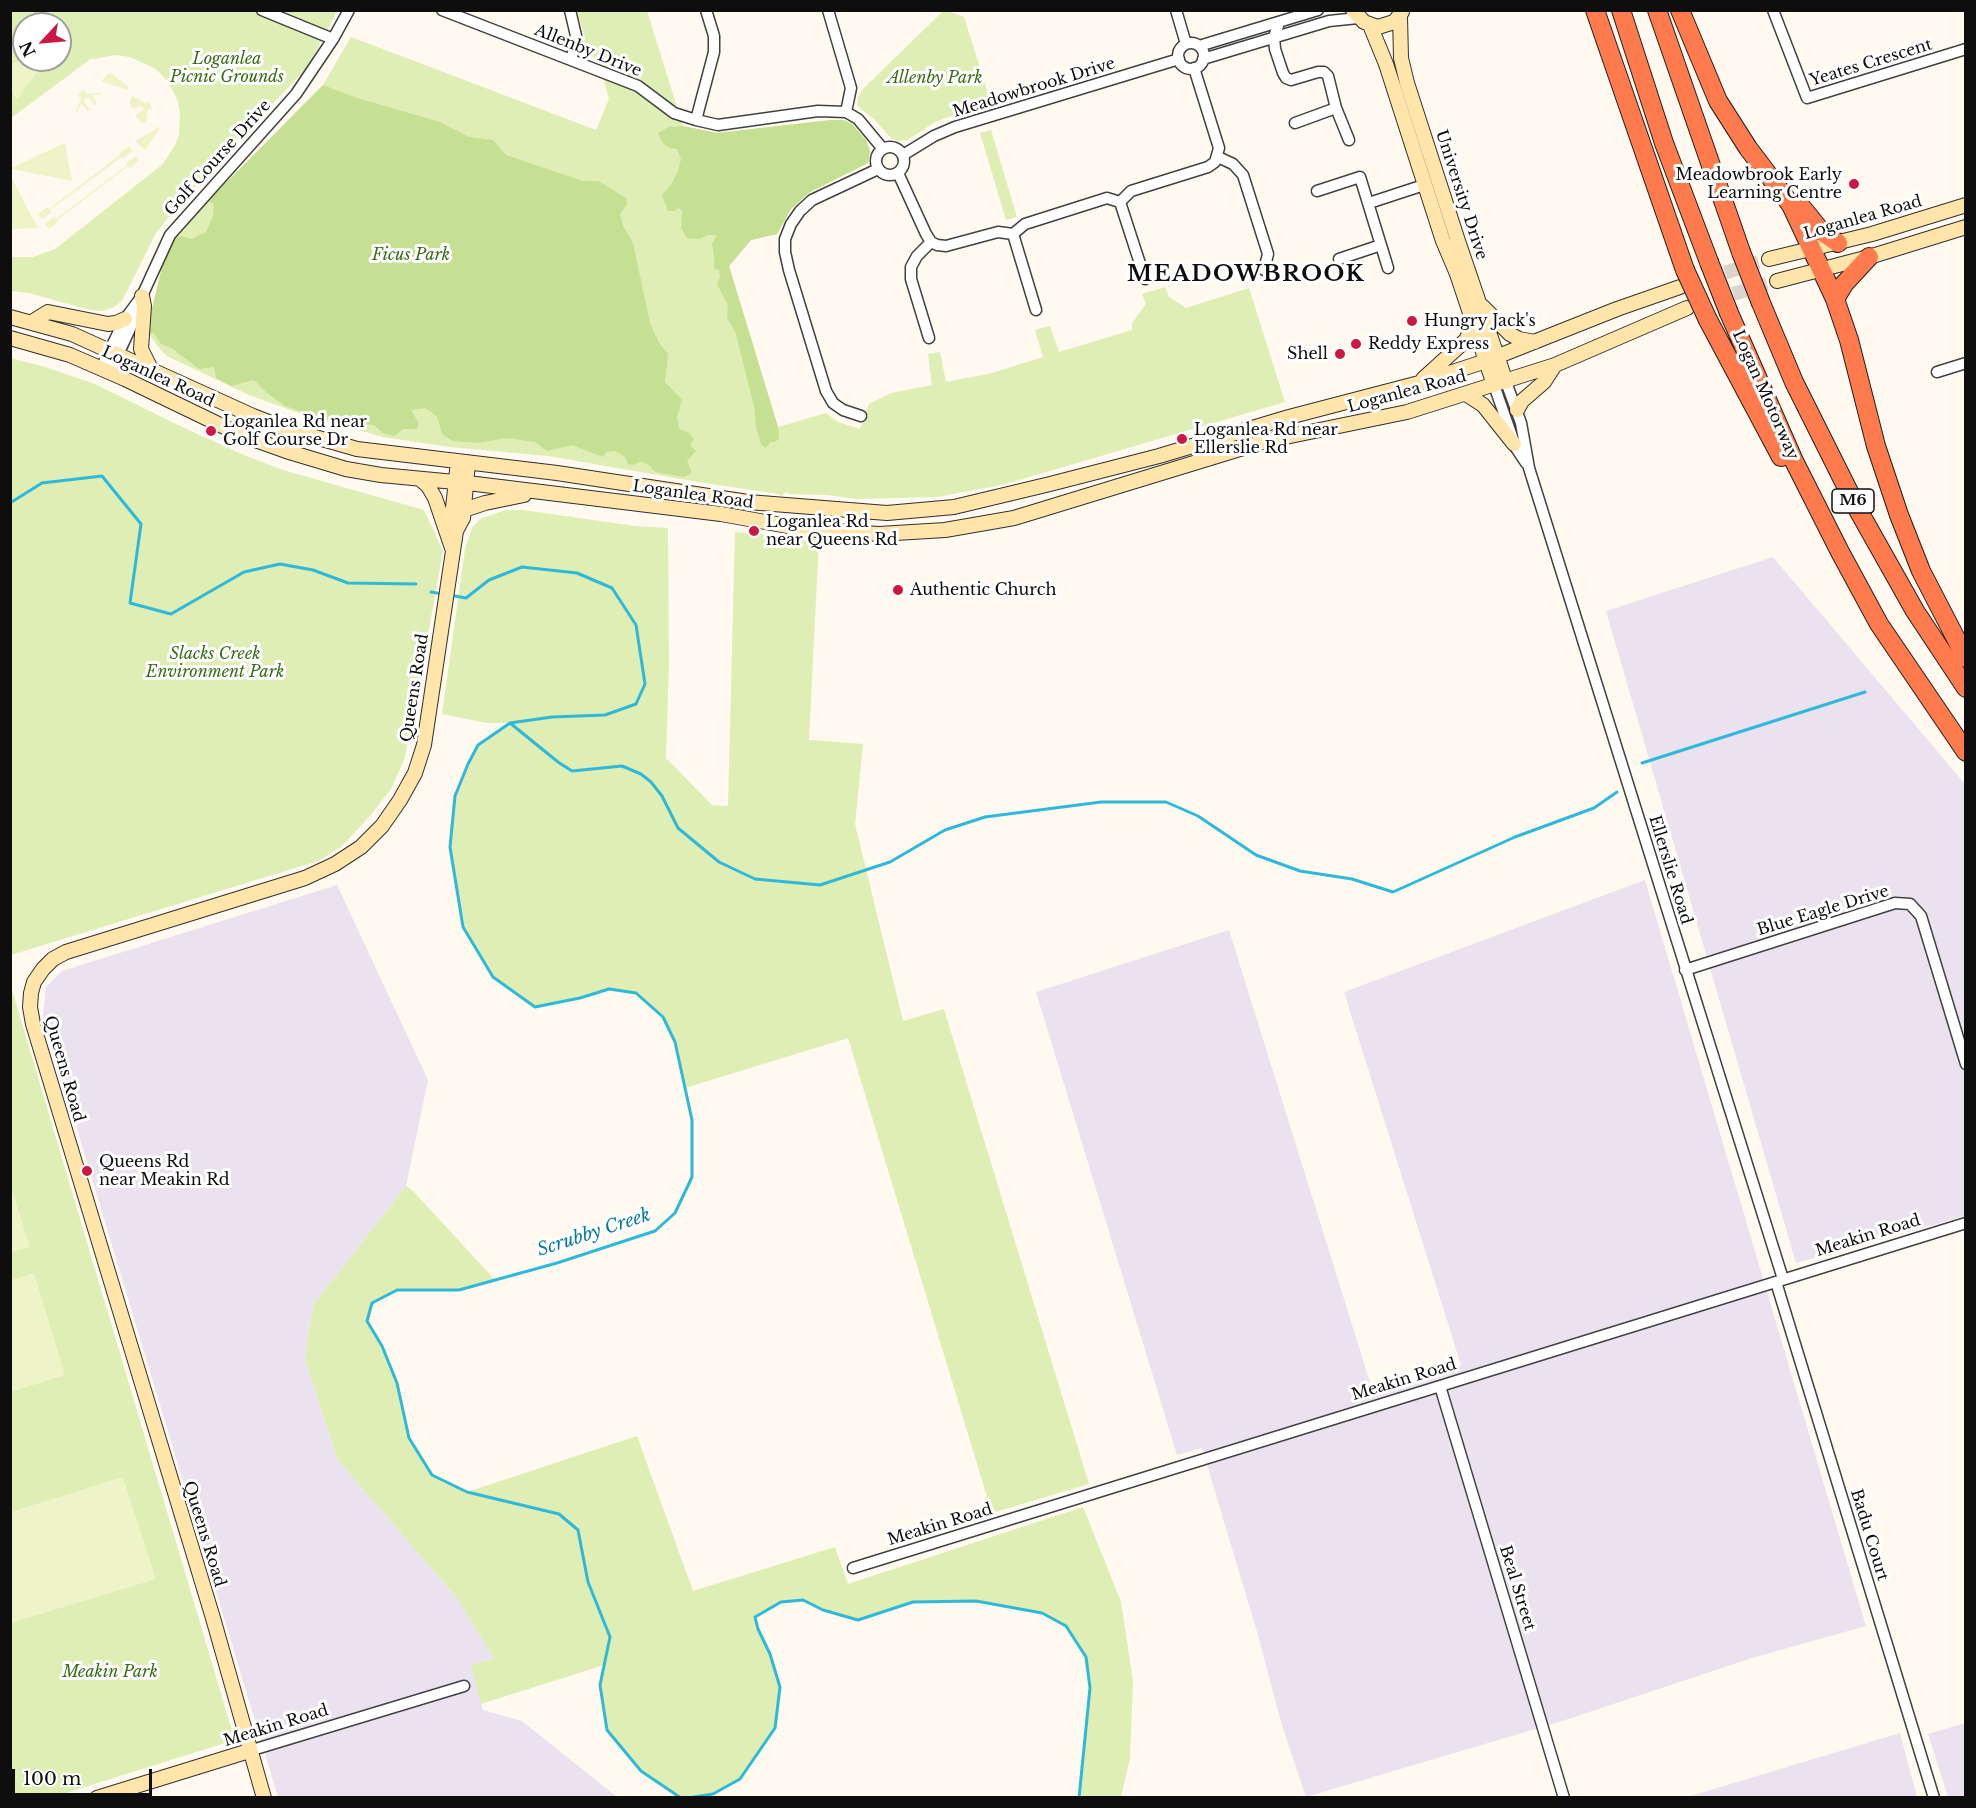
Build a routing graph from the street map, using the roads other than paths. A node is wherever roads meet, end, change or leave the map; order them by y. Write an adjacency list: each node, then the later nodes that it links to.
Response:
1 (262, 10): 18 (street)
2 (349, 10): 18 (street, Golf Course Drive)
3 (442, 10): 22 (street, Allenby Drive)
4 (570, 10): 22 (street)
5 (706, 10): 28 (street)
6 (828, 10): 27 (street)
7 (1176, 10): 19 (street)
8 (1318, 10): 16 (street)
9 (1595, 10): 54 (highway)
10 (1621, 10): 87 (highway, Logan Motorway / M6, bridge)
11 (1657, 10): 92 (highway, Logan Motorway / M6, bridge)
12 (1680, 10): 38 (highway)
13 (1773, 10): 21 (street, Yeates Crescent)
14 (1402, 13): 15 (main road); 59 (main road, University Drive)
15 (1361, 18): 17 (street); 36 (main road, University Drive)
16 (1279, 23): 17 (street); 20 (street)
17 (1274, 37): 24 (street); 26 (street)
18 (333, 39): 58 (street, Golf Course Drive)
19 (1186, 44): 20 (street); 23 (street)
20 (1199, 46): 24 (street)
21 (1965, 49)
22 (571, 59): 28 (street, Allenby Drive)
23 (1179, 59): 25 (street); 32 (street, Meadowbrook Drive)
24 (1203, 59): 25 (street)
25 (1194, 68): 33 (street)
26 (1336, 108): 29 (street); 30 (street)
27 (846, 112): 28 (street, Allenby Drive); 31 (street)
28 (696, 120)
29 (1295, 123)
30 (1349, 140)
31 (883, 149): 32 (street); 34 (street)
32 (903, 155): 35 (street)
33 (1218, 157): 39 (street); 52 (street)
34 (878, 169): 35 (street); 80 (street)
35 (898, 173): 44 (street)
36 (1425, 185): 40 (street); 65 (main road, University Drive)
37 (1317, 191): 40 (street)
38 (1784, 195): 45 (highway); 47 (highway)
39 (1120, 202): 43 (street); 55 (street)
40 (1369, 203): 46 (street)
41 (1965, 205): 45 (main road, Loganlea Road)
42 (1965, 227): 48 (main road)
43 (1013, 234): 44 (street); 61 (street)
44 (931, 242): 67 (street)
45 (1838, 243): 47 (main road, Loganlea Road)
46 (1381, 245): 49 (street); 51 (street)
47 (1812, 250): 50 (main road, Loganlea Road); 53 (highway)
48 (1869, 257): 53 (main road); 57 (highway)
49 (1339, 259)
50 (1768, 259)
51 (1389, 268)
52 (1264, 270)
53 (1821, 271): 56 (main road); 57 (highway)
54 (1682, 278): 68 (main road, Loganlea Road); 87 (highway, bridge)
55 (1145, 279)
56 (1777, 280)
57 (1835, 299): 91 (highway)
58 (140, 300): 63 (street, Golf Course Drive); 69 (street, Golf Course Drive); 73 (main road)
59 (1481, 304): 68 (main road); 70 (main road, University Drive)
60 (1687, 308): 72 (main road, Loganlea Road)
61 (1036, 310)
62 (10, 317): 64 (main road, Loganlea Road)
63 (125, 319): 64 (main road); 69 (street, Golf Course Drive)
64 (32, 322): 69 (main road, Loganlea Road)
65 (1474, 322): 70 (main road, University Drive); 76 (main road)
66 (10, 338): 74 (main road, Loganlea Road)
67 (929, 338)
68 (1535, 342): 70 (main road, Loganlea Road)
69 (113, 352): 73 (main road, Loganlea Road); 74 (street, Golf Course Drive)
70 (1492, 358): 76 (main road, Loganlea Road); 77 (main road, University Drive)
71 (1965, 363): 75 (street)
72 (1555, 365): 77 (main road, Loganlea Road); 79 (main road)
73 (151, 369): 82 (main road, Loganlea Road)
74 (105, 370): 84 (main road, Loganlea Road)
75 (1937, 372)
76 (1419, 383): 82 (main road, Loganlea Road)
77 (1500, 383): 78 (main road, Loganlea Road); 79 (street, Ellerslie Road); 81 (street, Ellerslie Road)
78 (1466, 394): 81 (main road); 86 (main road, Loganlea Road)
79 (1517, 410): 83 (street, Ellerslie Road)
80 (861, 416)
81 (1515, 444): 83 (street, Ellerslie Road)
82 (463, 462): 85 (main road, Queens Road)
83 (1529, 468): 94 (street, Ellerslie Road)
84 (421, 480): 85 (main road, Loganlea Road); 90 (main road)
85 (461, 483): 86 (main road, Loganlea Road); 88 (main road, Queens Road); 89 (main road, Queens Road)
86 (541, 493): 88 (main road)
87 (1816, 504): 93 (highway, Logan Motorway / M6)
88 (464, 510): 89 (main road, Queens Road)
89 (456, 531): 90 (main road, Queens Road)
90 (453, 550): 101 (main road, Queens Road)
91 (1965, 658)
92 (1965, 688)
93 (1965, 752)
94 (1685, 970): 95 (street, Blue Eagle Drive); 97 (street, Ellerslie Road)
95 (1965, 1064)
96 (1965, 1223): 97 (street, Meakin Road)
97 (1780, 1281): 98 (street, Meakin Road); 105 (street, Badu Court)
98 (1440, 1386): 99 (street, Meakin Road); 104 (street, Beal Street)
99 (853, 1568)
100 (464, 1686): 101 (street, Meakin Road)
101 (249, 1751): 102 (main road, Meakin Road); 103 (main road, Queens Road)
102 (97, 1797)
103 (264, 1797)
104 (1564, 1797)
105 (1934, 1797)

